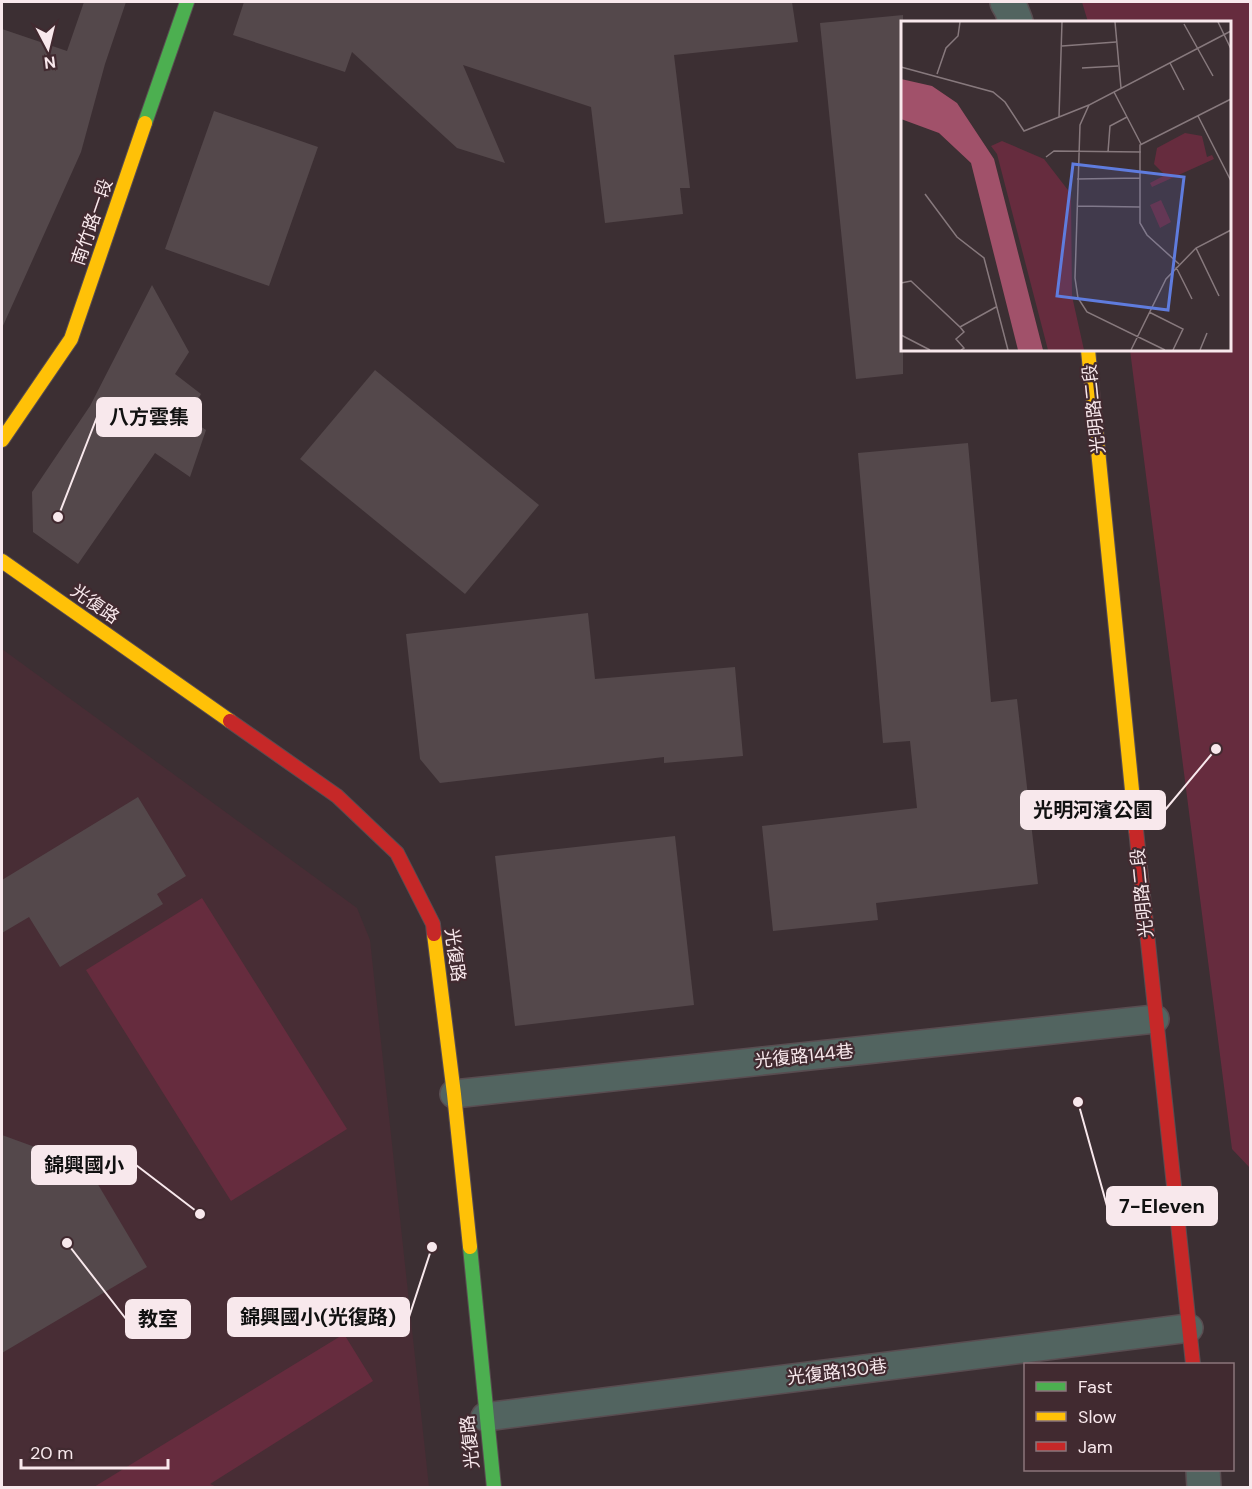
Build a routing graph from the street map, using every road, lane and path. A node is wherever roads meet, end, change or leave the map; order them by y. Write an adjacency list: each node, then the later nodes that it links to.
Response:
1 (187, 2): 5 (street, 南竹路一段)
2 (1006, 2): 3 (street)
3 (1016, 21)
4 (1088, 351): 7 (street, 光明路二段)
5 (2, 440)
6 (2, 561): 8 (street, 光復路)
7 (1155, 1019): 8 (lane, 光復路144巷); 9 (street, 光明路二段)
8 (454, 1094): 11 (street, 光復路)
9 (1189, 1328): 10 (street, 光明路二段); 11 (lane, 光復路130巷)
10 (1192, 1363)
11 (485, 1417): 13 (street, 光復路)
12 (1203, 1471): 14 (street)
13 (494, 1488)
14 (1204, 1488)

